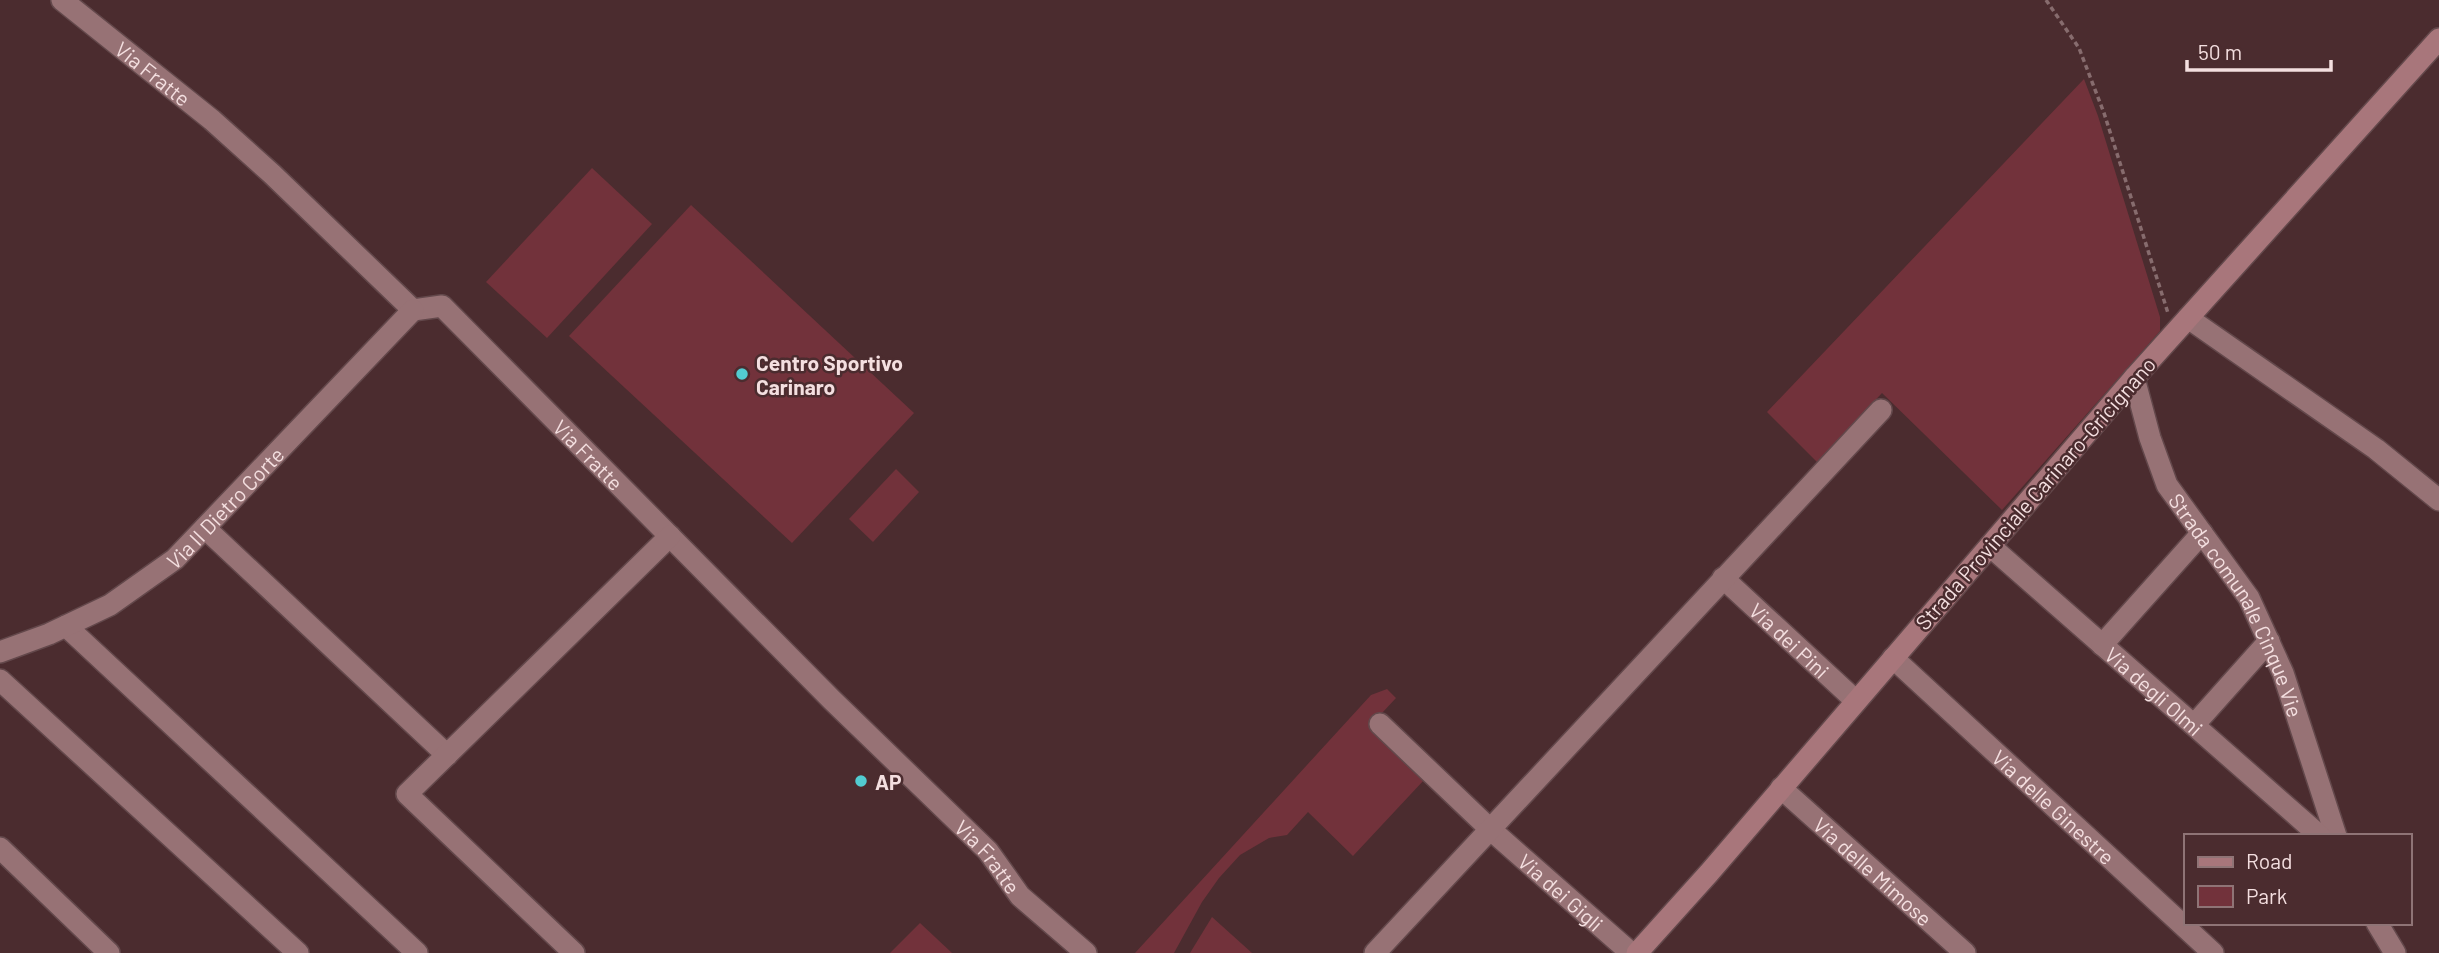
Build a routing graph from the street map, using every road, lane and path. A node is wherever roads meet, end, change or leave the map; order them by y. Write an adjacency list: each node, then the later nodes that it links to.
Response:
1 (62, 0): 4 (street, Via Fratte)
2 (2046, 0): 5 (path)
3 (2439, 39): 5 (street, Strada Provinciale Carinaro-Gricignano)
4 (413, 310): 9 (street, Via II Dietro Corte); 11 (street, Via Fratte)
5 (2181, 325): 6 (street, Strada Provinciale Carinaro-Gricignano); 8 (street)
6 (2134, 378): 10 (street, Strada comunale Cinque Vie); 12 (street, Strada Provinciale Carinaro-Gricignano)
7 (1881, 410): 13 (street)
8 (2439, 500)
9 (205, 528): 14 (street, Via II Dietro Corte); 23 (street)
10 (2202, 533): 15 (street, Strada comunale Cinque Vie); 16 (street)
11 (670, 536): 23 (street); 34 (street, Via Fratte)
12 (1990, 546): 16 (street, Via degli Olmi); 18 (street, Strada Provinciale Carinaro-Gricignano)
13 (1723, 578): 20 (street, Via dei Pini); 25 (street)
14 (66, 626): 17 (street, Via II Dietro Corte); 32 (street)
15 (2269, 641): 22 (street); 27 (street, Strada comunale Cinque Vie)
16 (2102, 645): 22 (street, Via degli Olmi)
17 (0, 652)
18 (1893, 658): 20 (street, Strada Provinciale Carinaro-Gricignano); 39 (street, Via delle Ginestre)
19 (0, 680): 31 (street)
20 (1856, 701): 24 (street, Strada Provinciale Carinaro-Gricignano)
21 (1380, 724): 25 (street, Via dei Gigli)
22 (2194, 725): 26 (street, Via degli Olmi)
23 (447, 755): 33 (street)
24 (1782, 788): 37 (street, Strada Provinciale Carinaro-Gricignano); 38 (street, Via delle Mimose)
25 (1490, 829): 35 (street); 36 (street, Via dei Gigli)
26 (2318, 834)
27 (2335, 834)
28 (0, 848): 30 (street)
29 (2377, 925): 40 (street)
30 (110, 953)
31 (298, 953)
32 (417, 953)
33 (574, 953)
34 (1086, 953)
35 (1375, 953)
36 (1631, 953)
37 (1637, 953)
38 (1965, 953)
39 (2213, 953)
40 (2395, 953)

